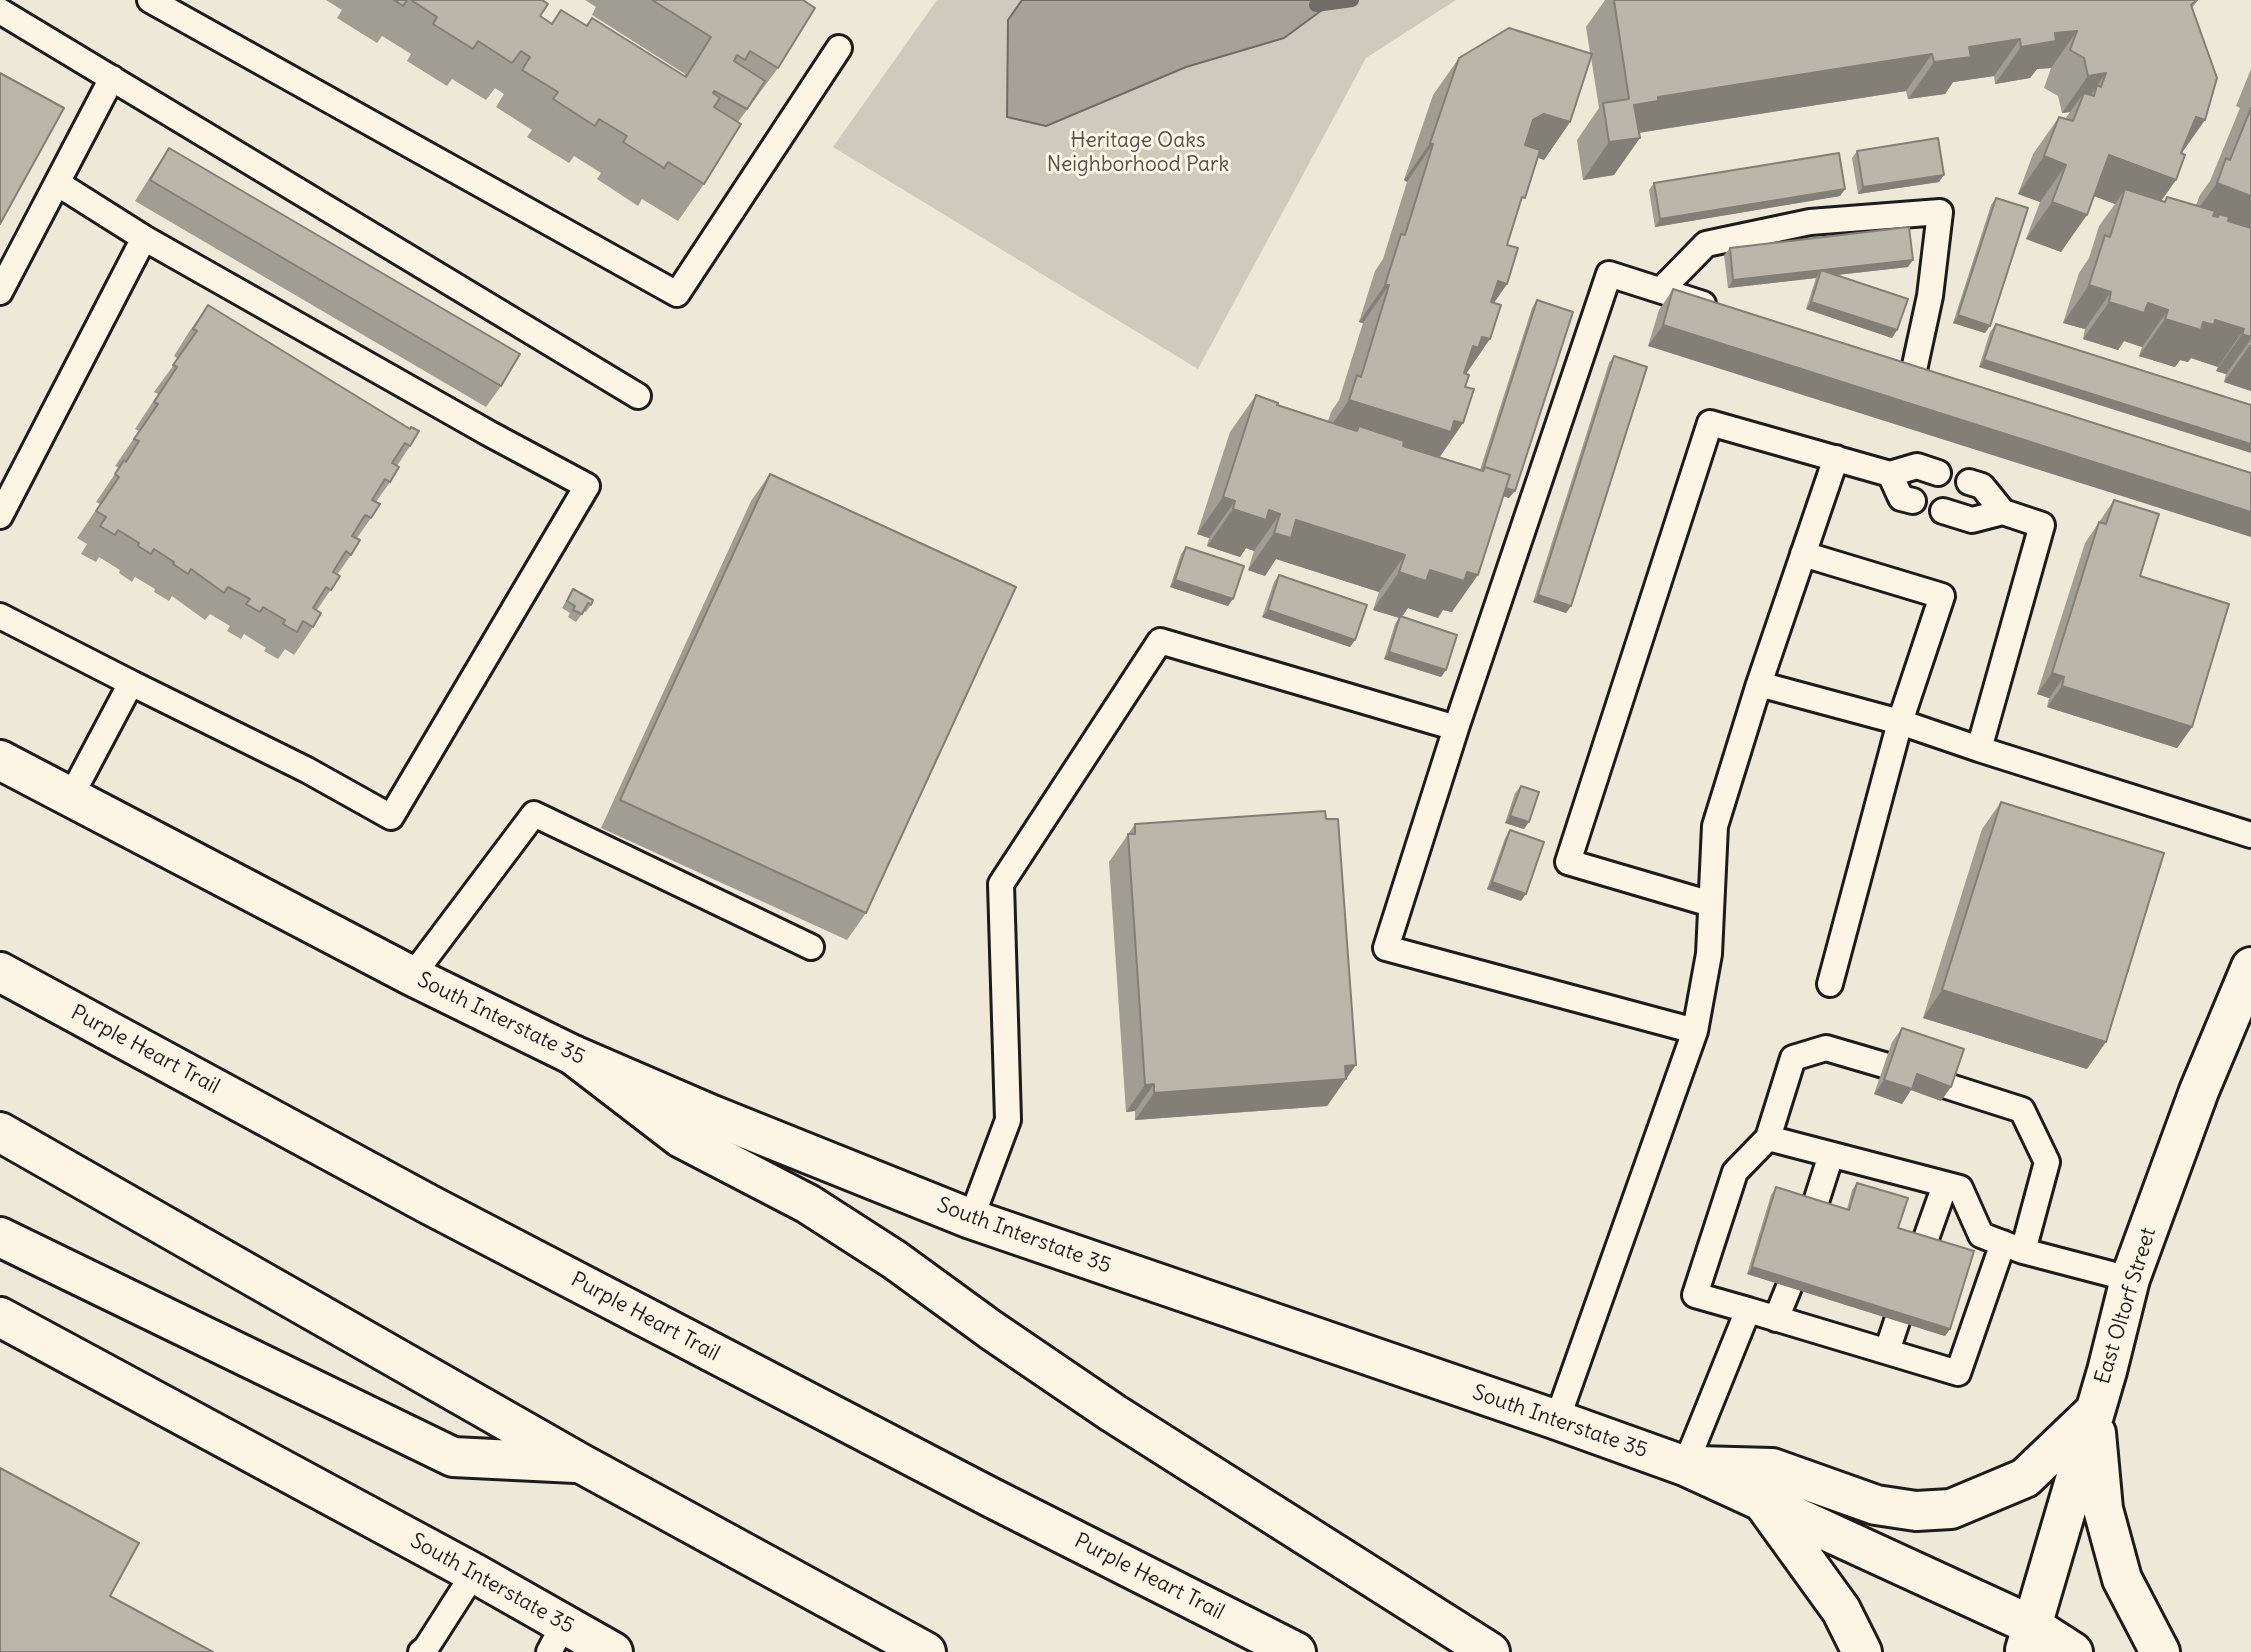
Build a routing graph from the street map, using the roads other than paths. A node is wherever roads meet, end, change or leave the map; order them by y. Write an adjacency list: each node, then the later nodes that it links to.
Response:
1 (150, 0): 3 (lane)
2 (0, 11): 4 (lane)
3 (839, 48)
4 (112, 78): 5 (lane); 13 (lane)
5 (57, 183): 6 (lane); 8 (lane)
6 (145, 238): 21 (lane); 24 (lane)
7 (1661, 290): 9 (lane); 11 (lane); 27 (lane)
8 (0, 292)
9 (1727, 312)
10 (1887, 362): 11 (lane)
11 (1914, 370): 12 (lane)
12 (1940, 379)
13 (638, 396)
14 (1836, 458): 16 (lane); 22 (lane); 32 (lane)
15 (1938, 473): 16 (lane)
16 (1890, 474): 18 (lane)
17 (1969, 482): 20 (lane)
18 (1913, 501)
19 (1943, 511): 20 (lane)
20 (2003, 512): 28 (lane)
21 (0, 516)
22 (1803, 554): 25 (lane); 26 (lane)
23 (0, 616): 24 (lane)
24 (131, 683): 30 (lane)
25 (1759, 684): 26 (lane); 32 (lane)
26 (1900, 722): 28 (lane); 37 (lane)
27 (1456, 728): 38 (lane); 47 (lane)
28 (1979, 749): 31 (lane)
29 (0, 760): 30 (main road, South Interstate 35)
30 (70, 798): 36 (main road, South Interstate 35)
31 (2251, 835)
32 (1711, 904): 38 (lane)
33 (811, 947): 36 (lane)
34 (2251, 967): 51 (main road, East Oltorf Street)
35 (0, 972): 69 (main road, Purple Heart Trail)
36 (412, 976): 39 (main road, South Interstate 35)
37 (1830, 984)
38 (1695, 1031): 59 (lane)
39 (573, 1055): 47 (main road, South Interstate 35); 70 (main road)
40 (1884, 1065): 43 (lane)
41 (1947, 1086): 50 (lane)
42 (0, 1132): 60 (main road)
43 (1768, 1138): 44 (lane); 53 (lane)
44 (1831, 1154): 45 (lane); 46 (lane)
45 (1945, 1185): 49 (lane); 50 (lane)
46 (1814, 1208)
47 (971, 1219): 59 (main road, South Interstate 35)
48 (0, 1237): 60 (main road)
49 (1924, 1244)
50 (2013, 1247): 51 (lane); 57 (lane)
51 (2130, 1279): 58 (main road, East Oltorf Street)
52 (1789, 1287): 55 (lane)
53 (1748, 1310): 55 (lane); 61 (lane)
54 (0, 1317): 63 (main road, South Interstate 35)
55 (1776, 1319): 57 (lane)
56 (1897, 1321): 57 (lane)
57 (1887, 1351)
58 (2094, 1413): 61 (main road); 65 (main road, East Oltorf Street); 73 (main road)
59 (1557, 1420): 61 (main road, South Interstate 35)
60 (580, 1463): 68 (main road)
61 (1685, 1466): 62 (main road, South Interstate 35)
62 (1763, 1503): 65 (main road, South Interstate 35); 71 (main road)
63 (474, 1573): 64 (main road, South Interstate 35); 66 (lane)
64 (557, 1638): 67 (main road, South Interstate 35)
65 (2028, 1639): 72 (main road, South Interstate 35)
66 (421, 1652)
67 (614, 1652)
68 (926, 1652)
69 (1296, 1652)
70 (1490, 1652)
71 (1862, 1652)
72 (2073, 1652)
73 (2160, 1652)

